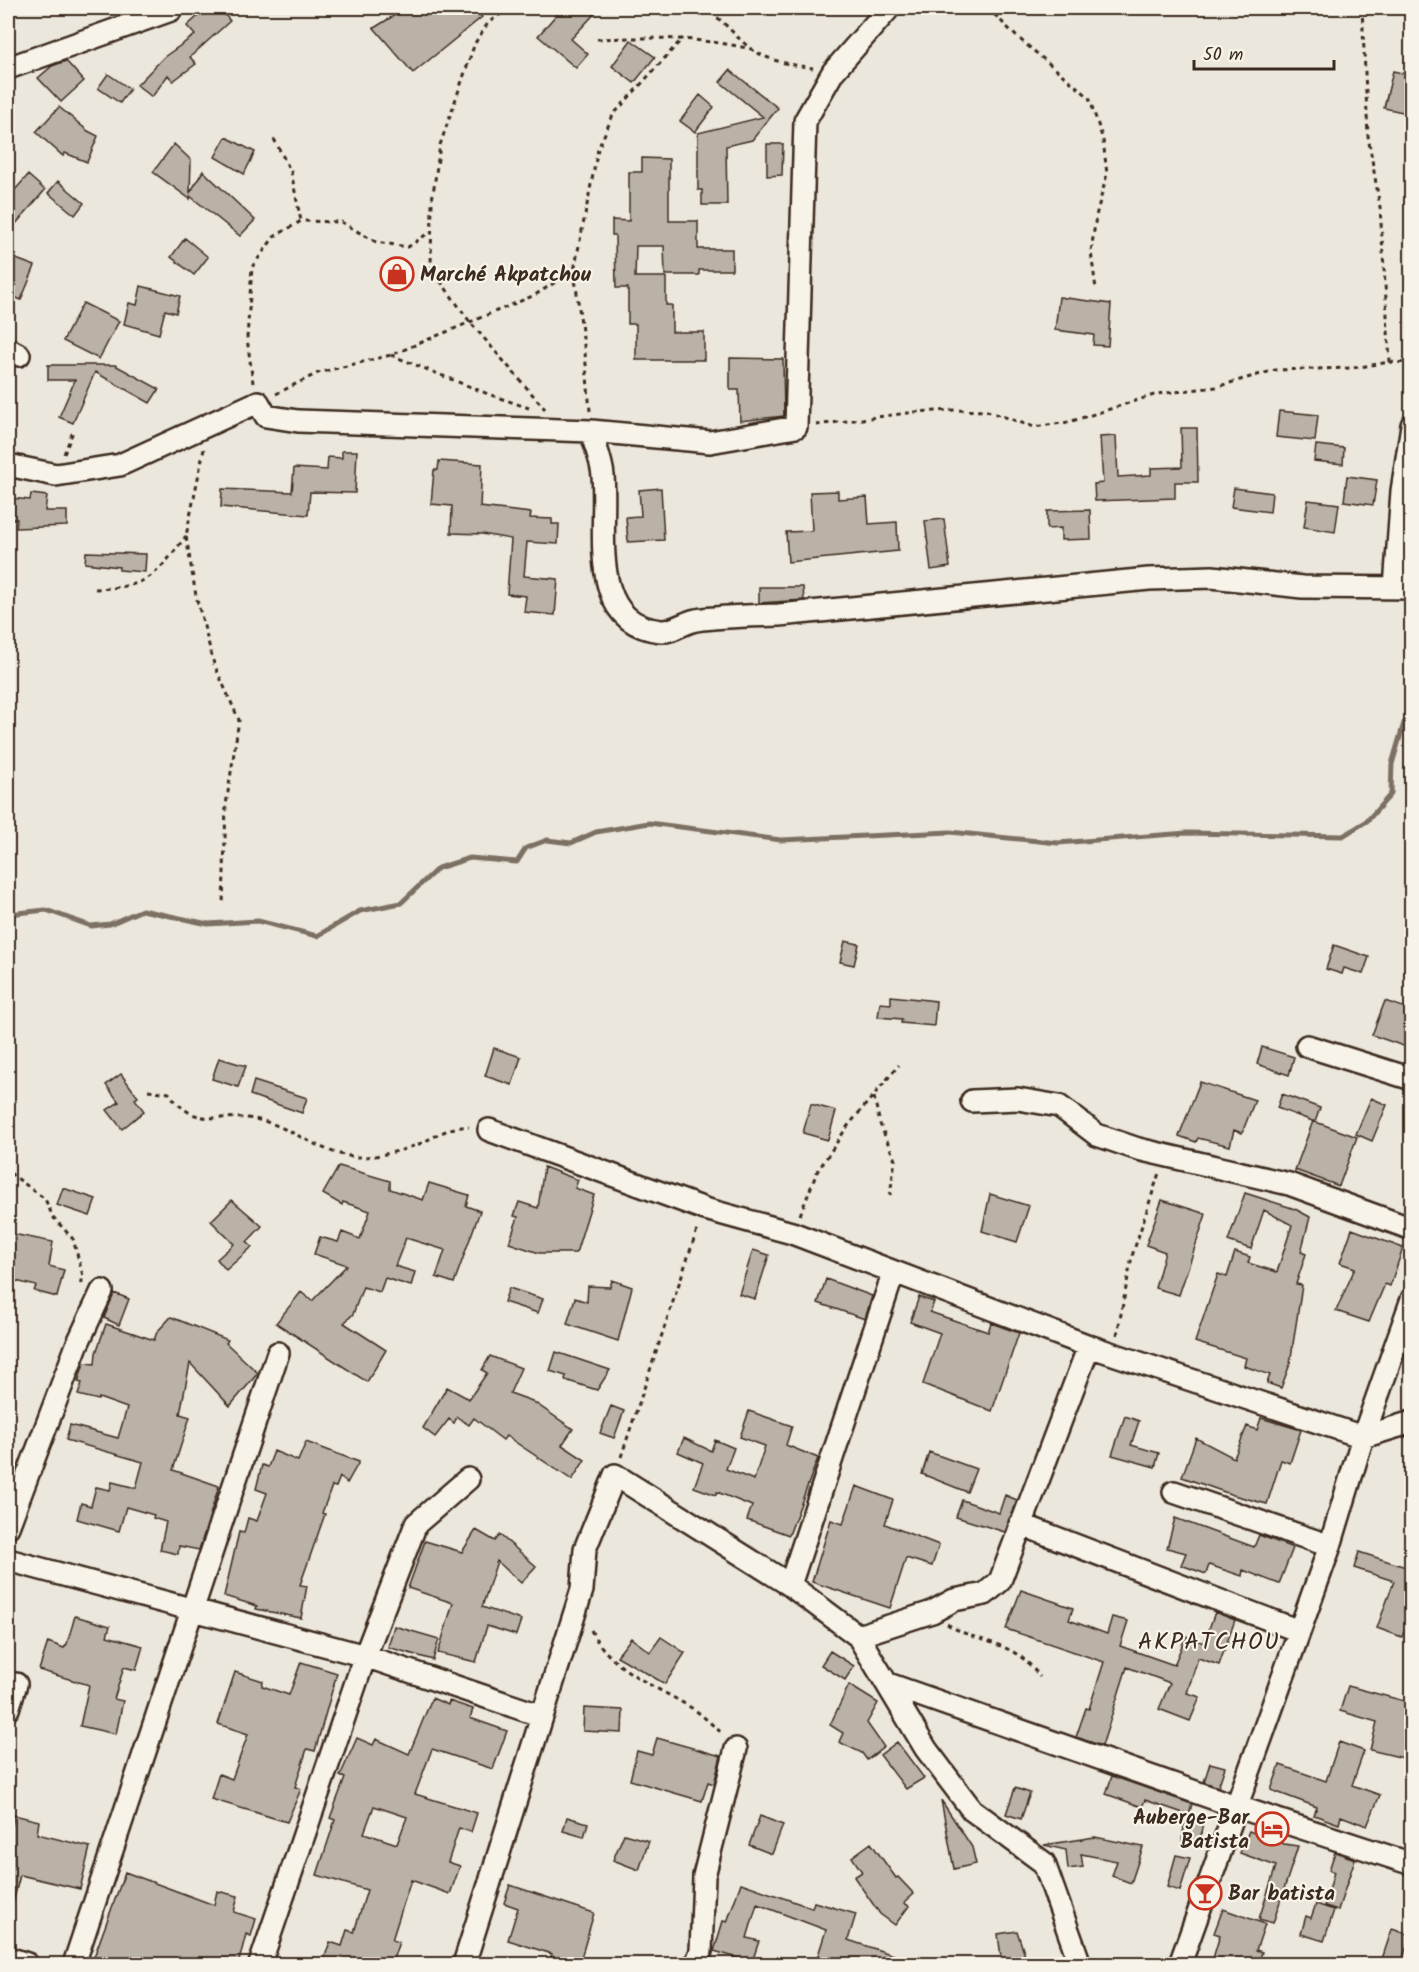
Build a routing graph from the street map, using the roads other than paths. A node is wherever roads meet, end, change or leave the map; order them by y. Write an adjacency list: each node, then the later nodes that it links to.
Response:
1 (889, 8): 5 (street)
2 (171, 10): 3 (street)
3 (8, 68)
4 (1412, 424): 7 (street)
5 (591, 431): 6 (street); 7 (street)
6 (8, 465)
7 (1403, 588)
8 (1307, 1046): 9 (street)
9 (1412, 1079)
10 (972, 1101): 12 (street)
11 (489, 1130): 13 (street)
12 (1412, 1229)
13 (893, 1274): 16 (street); 26 (street)
14 (102, 1291): 23 (street)
15 (1412, 1299): 19 (street)
16 (1089, 1346): 19 (street); 22 (street)
17 (278, 1353): 27 (street)
18 (1412, 1422): 19 (street)
19 (1363, 1437): 24 (street)
20 (468, 1479): 30 (street)
21 (1174, 1492): 24 (street)
22 (1020, 1524): 28 (street); 29 (street)
23 (8, 1527)
24 (1330, 1546): 28 (street)
25 (8, 1560): 27 (street)
26 (790, 1585): 29 (street); 34 (street)
27 (193, 1610): 30 (street); 40 (street)
28 (1299, 1631): 36 (street)
29 (858, 1636): 32 (street)
30 (365, 1656): 34 (street); 41 (street)
31 (16, 1684): 33 (street)
32 (888, 1684): 36 (street); 44 (street)
33 (8, 1709)
34 (542, 1716): 42 (street)
35 (736, 1749): 43 (street)
36 (1238, 1807): 37 (street); 45 (street)
37 (1412, 1864)
38 (8, 1958): 39 (street)
39 (27, 1965)
40 (74, 1965)
41 (260, 1965)
42 (464, 1965)
43 (696, 1965)
44 (1080, 1965)
45 (1180, 1965)

